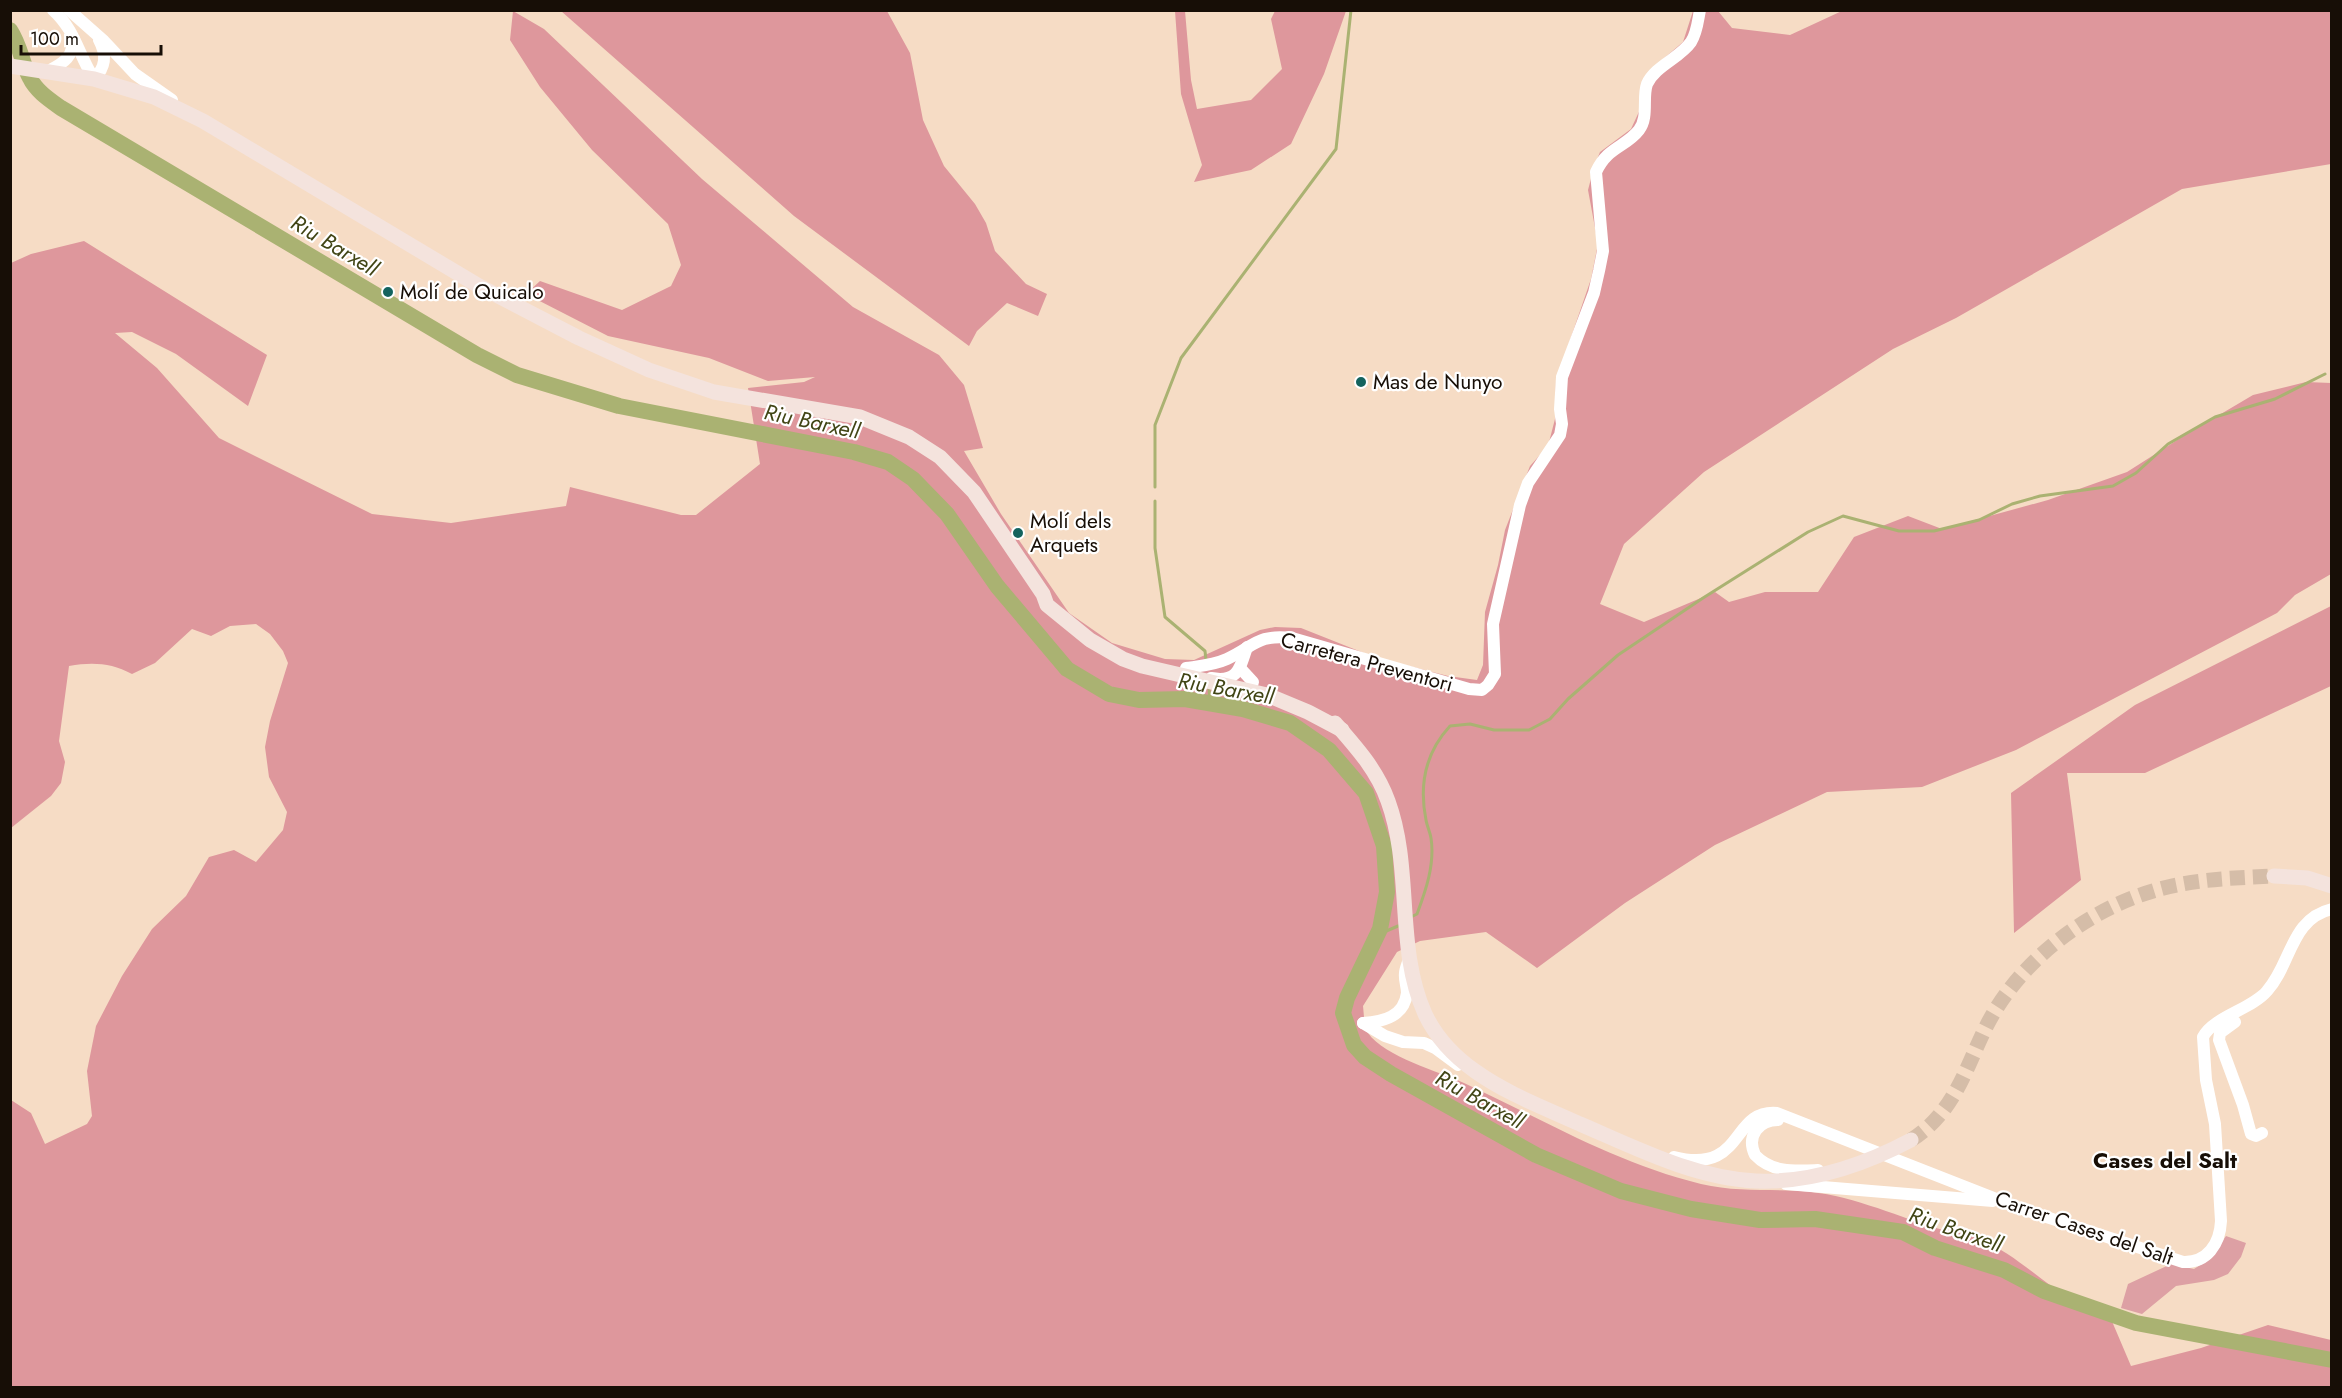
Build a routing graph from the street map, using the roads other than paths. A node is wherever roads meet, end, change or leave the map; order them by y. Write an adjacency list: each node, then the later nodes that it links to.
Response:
1 (53, 10): 5 (street)
2 (69, 10): 4 (street)
3 (1700, 10): 10 (street, Carretera Preventori)
4 (93, 32): 8 (street); 9 (street)
5 (72, 33): 7 (street); 8 (street)
6 (10, 66): 7 (main road)
7 (48, 71): 8 (main road)
8 (94, 79): 9 (main road)
9 (203, 121): 12 (main road)
10 (1246, 647): 11 (street, Carretera Preventori); 13 (street)
11 (1228, 658): 12 (street, Carretera Preventori); 13 (street)
12 (1187, 673): 13 (main road); 14 (main road)
13 (1235, 673): 14 (street); 15 (main road)
14 (1267, 695): 15 (main road)
15 (1342, 730): 19 (main road)
16 (2274, 876): 17 (main road)
17 (2331, 886)
18 (2331, 909): 20 (street, Carrer Cases del Salt)
19 (1410, 958): 21 (street); 23 (main road)
20 (2272, 985): 25 (street); 30 (street, Carrer Cases del Salt)
21 (1389, 1018): 22 (street); 22 (street)
22 (1385, 1036): 23 (street)
23 (1474, 1070): 27 (main road)
24 (1798, 1122): 27 (street); 28 (street); 30 (street, Carrer Cases del Salt)
25 (2262, 1133)
26 (1911, 1140): 28 (main road)
27 (1632, 1147): 29 (main road)
28 (1842, 1169): 29 (main road)
29 (1755, 1180): 30 (street)
30 (2006, 1202)

